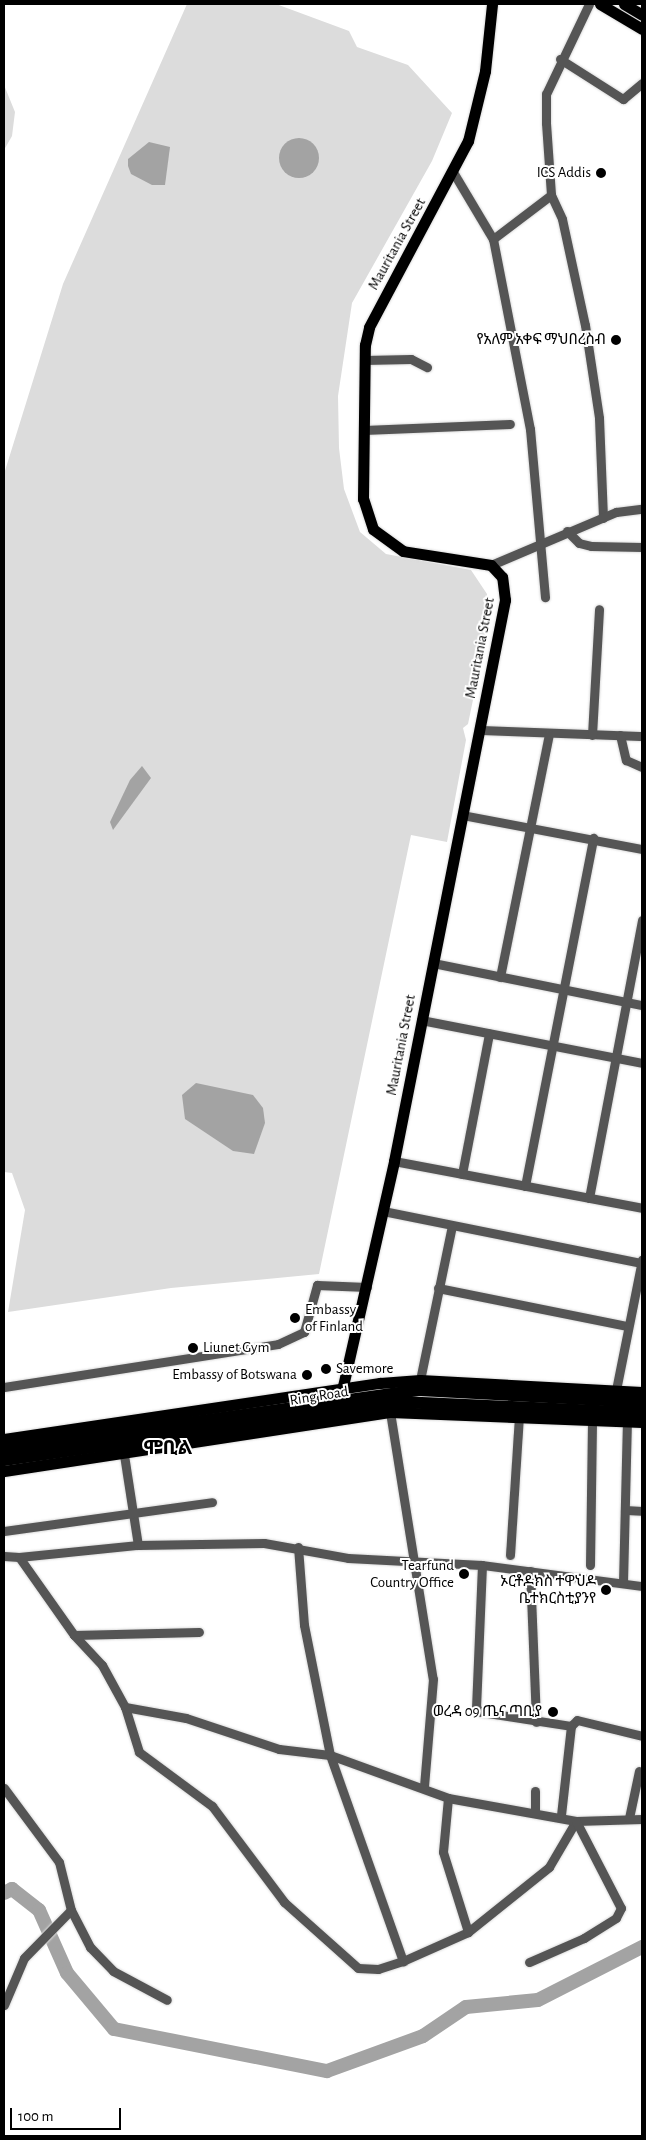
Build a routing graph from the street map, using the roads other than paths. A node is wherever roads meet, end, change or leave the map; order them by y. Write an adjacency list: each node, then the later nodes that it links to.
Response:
1 (492, 4): 9 (main road, Mauritania Street)
2 (589, 4): 7 (street)
3 (600, 4): 6 (main road)
4 (624, 4): 5 (main road)
5 (642, 15)
6 (642, 29)
7 (560, 59): 8 (street); 10 (street)
8 (642, 83)
9 (453, 172): 11 (street); 12 (main road, Mauritania Street)
10 (551, 195): 11 (street); 17 (street)
11 (494, 239): 19 (street)
12 (364, 360): 13 (street); 15 (main road, Mauritania Street)
13 (427, 367)
14 (510, 424): 15 (street)
15 (364, 430): 21 (main road, Mauritania Street)
16 (642, 510): 17 (street)
17 (603, 518): 18 (street)
18 (567, 531): 19 (street); 20 (street)
19 (540, 541): 21 (street); 22 (street)
20 (642, 547)
21 (491, 565): 24 (main road, Mauritania Street)
22 (545, 597)
23 (599, 608): 26 (street)
24 (479, 730): 25 (street); 30 (main road, Mauritania Street)
25 (549, 735): 26 (street); 31 (street)
26 (592, 735): 27 (street)
27 (620, 735): 28 (street); 29 (street)
28 (642, 736)
29 (642, 767)
30 (462, 815): 31 (street); 35 (main road, Mauritania Street)
31 (528, 826): 32 (street); 36 (street)
32 (593, 838): 33 (street); 37 (street)
33 (642, 849)
34 (642, 920): 38 (street)
35 (433, 963): 36 (street); 40 (main road, Mauritania Street)
36 (500, 976): 37 (street)
37 (563, 989): 38 (street); 42 (street)
38 (625, 1002): 39 (street); 43 (street)
39 (642, 1005)
40 (421, 1020): 41 (street); 45 (main road, Mauritania Street)
41 (489, 1034): 42 (street); 46 (street)
42 (552, 1046): 43 (street); 47 (street)
43 (612, 1058): 44 (street); 48 (street)
44 (642, 1063)
45 (394, 1161): 46 (street); 50 (main road, Mauritania Street)
46 (462, 1174): 47 (street)
47 (525, 1186): 48 (street)
48 (588, 1198): 49 (street)
49 (642, 1208)
50 (384, 1211): 51 (street); 53 (main road, Mauritania Street)
51 (452, 1226): 52 (street); 54 (street)
52 (642, 1262): 55 (street)
53 (367, 1286): 57 (street); 60 (main road, Mauritania Street)
54 (438, 1288): 55 (street); 56 (street)
55 (626, 1326): 58 (street)
56 (420, 1380): 58 (main road); 60 (main road)
57 (4, 1387)
58 (616, 1390): 59 (main road)
59 (642, 1392)
60 (343, 1398): 61 (highway, Ring Road); 63 (highway, Ring Road); 68 (main road); 69 (highway, Ring Road); 71 (highway, Ring Road)
61 (642, 1402)
62 (390, 1412): 64 (main road); 70 (main road); 83 (street)
63 (642, 1413)
64 (519, 1415): 65 (main road); 80 (street)
65 (592, 1420): 66 (main road); 85 (street)
66 (627, 1421): 67 (main road); 74 (street)
67 (642, 1422)
68 (4, 1439)
69 (4, 1449)
70 (124, 1455): 72 (main road); 76 (street)
71 (4, 1460)
72 (4, 1472)
73 (212, 1502): 76 (street)
74 (625, 1510): 75 (street); 87 (street)
75 (642, 1511)
76 (134, 1513): 77 (street); 78 (street)
77 (4, 1531)
78 (138, 1545): 79 (street); 82 (street)
79 (298, 1546): 83 (street); 95 (street)
80 (510, 1555)
81 (4, 1556): 82 (street)
82 (19, 1557): 90 (street)
83 (411, 1560): 84 (street); 97 (street)
84 (482, 1564): 86 (street); 92 (street)
85 (590, 1565)
86 (530, 1570): 87 (street); 92 (street)
87 (623, 1584): 88 (street)
88 (642, 1586)
89 (199, 1632): 90 (street)
90 (74, 1636): 91 (street)
91 (126, 1707): 95 (street); 108 (street)
92 (536, 1722): 93 (street)
93 (571, 1726): 94 (street); 102 (street)
94 (642, 1736)
95 (330, 1755): 97 (street); 108 (street)
96 (639, 1771): 103 (street)
97 (424, 1786): 100 (street)
98 (4, 1788): 106 (street)
99 (535, 1791): 101 (street)
100 (448, 1798): 101 (street); 107 (street)
101 (535, 1813): 102 (street)
102 (561, 1815): 105 (street)
103 (629, 1818): 104 (street); 105 (street)
104 (642, 1820)
105 (576, 1821): 107 (street); 109 (street)
106 (70, 1910): 110 (street); 111 (street)
107 (468, 1932): 108 (street)
108 (403, 1961)
109 (529, 1962)
110 (167, 2000)
111 (4, 2004)

